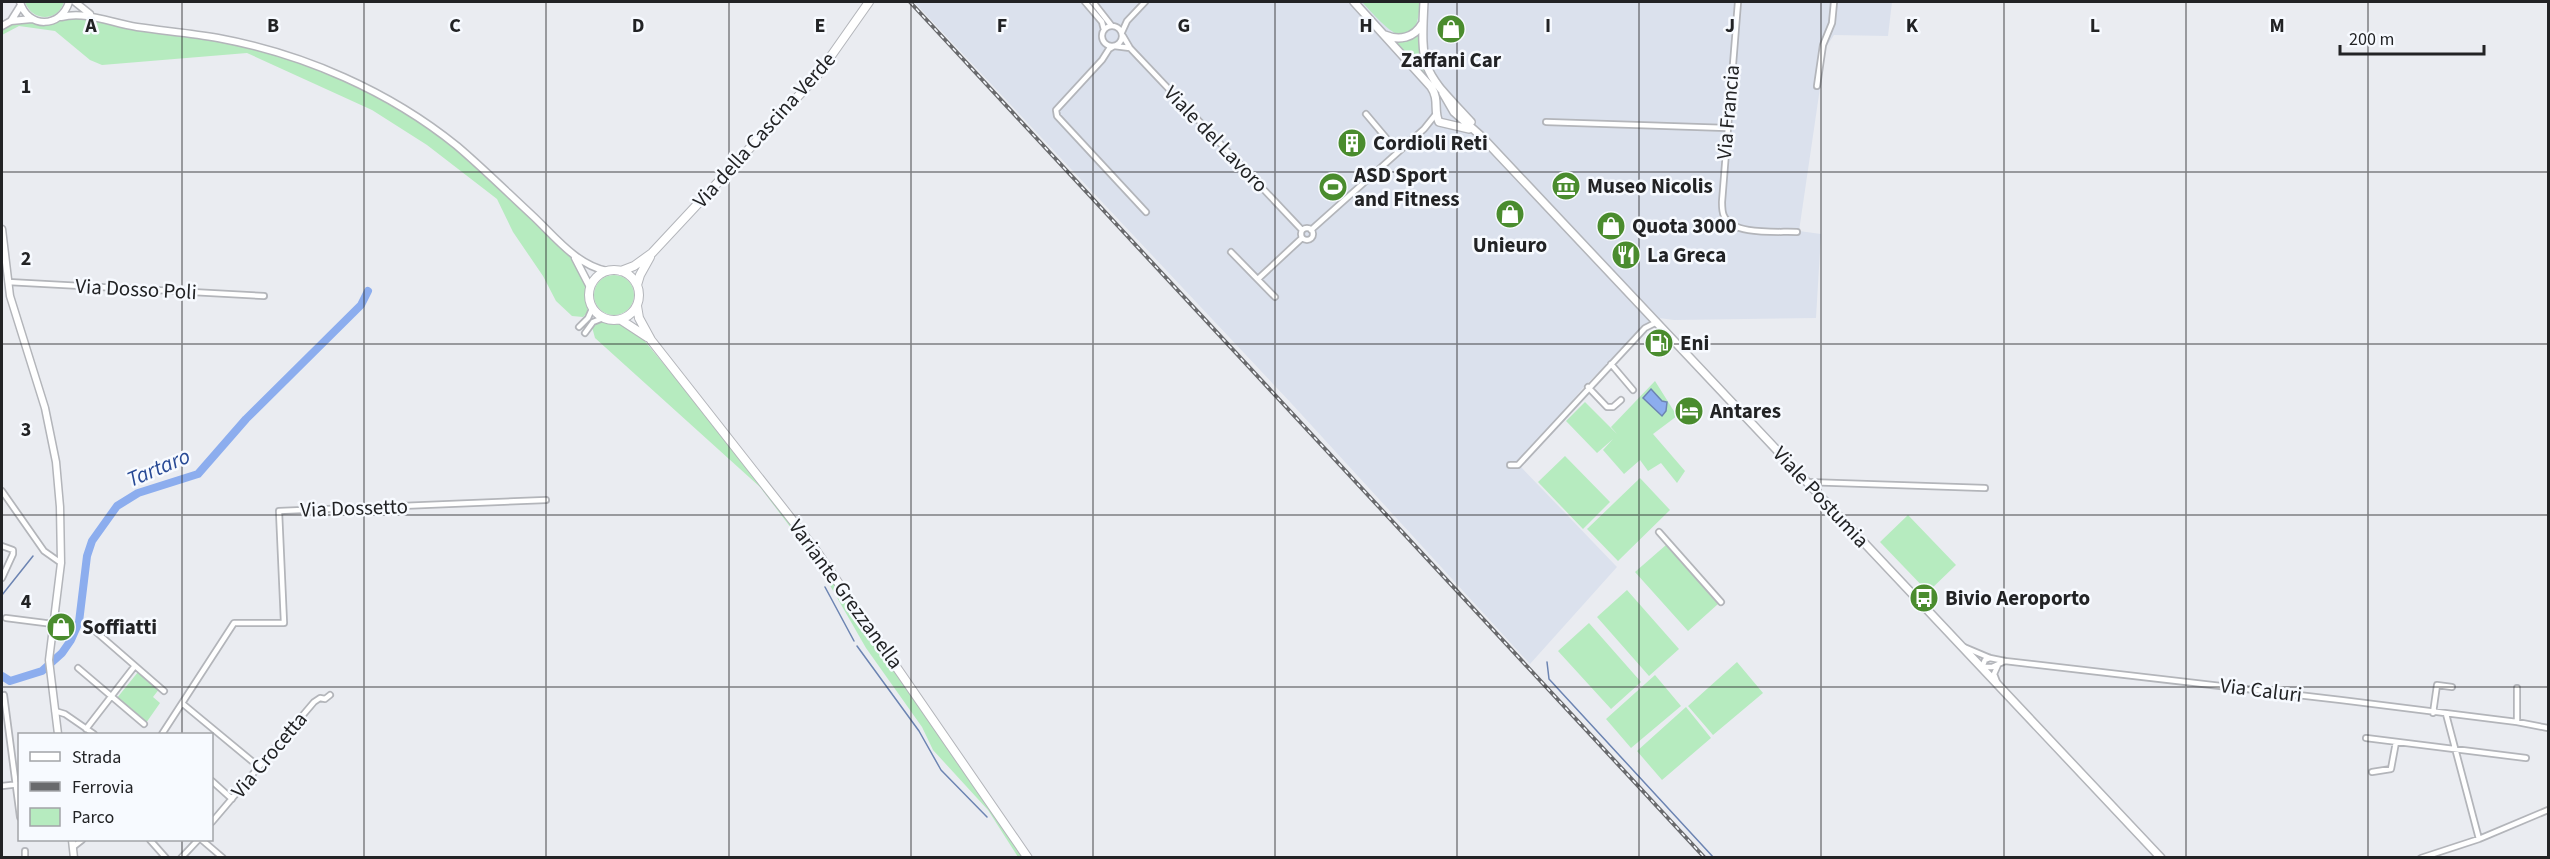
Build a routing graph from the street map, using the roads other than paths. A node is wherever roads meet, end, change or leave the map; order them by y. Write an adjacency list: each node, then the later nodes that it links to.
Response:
1 (69, 2): 13 (street)
2 (75, 2): 12 (street)
3 (869, 2): 46 (main road, Via della Cascina Verde)
4 (1085, 2): 20 (street)
5 (1093, 2): 18 (street)
6 (1145, 2): 16 (street)
7 (1354, 2): 22 (main road)
8 (1424, 2): 17 (main road)
9 (1738, 2): 34 (street, Via Francia)
10 (1834, 2): 27 (street)
11 (21, 3): 14 (street); 15 (street)
12 (93, 16): 13 (street); 44 (street)
13 (61, 17): 14 (street)
14 (33, 19): 15 (street)
15 (11, 21): 19 (street)
16 (1126, 21): 18 (street); 21 (street)
17 (1423, 22): 22 (main road); 28 (main road)
18 (1113, 25): 20 (street); 21 (street)
19 (2, 26)
20 (1104, 30): 23 (street)
21 (1123, 34): 24 (street); 25 (street, Viale del Lavoro)
22 (1383, 34): 30 (main road)
23 (1105, 43): 24 (street); 26 (street)
24 (1114, 46): 25 (street); 26 (street)
25 (1130, 48): 40 (street, Viale del Lavoro)
26 (1106, 55): 38 (street)
27 (1817, 86)
28 (1443, 93): 29 (main road, Viale Postumia); 36 (main road, Viale Postumia)
29 (1452, 109): 30 (main road); 33 (main road); 36 (main road, Viale Postumia)
30 (1437, 112): 33 (main road); 35 (street)
31 (1366, 114): 37 (street)
32 (1546, 122): 34 (street)
33 (1445, 123): 35 (street); 36 (main road, Viale Postumia)
34 (1727, 128): 42 (street, Via Francia)
35 (1424, 129): 37 (street)
36 (1481, 136): 59 (main road, Viale Postumia)
37 (1398, 152): 41 (street)
38 (1146, 212)
39 (2, 229): 50 (street)
40 (1302, 230): 41 (street); 43 (street)
41 (1311, 230): 43 (street)
42 (1797, 232)
43 (1302, 238): 49 (street)
44 (569, 250): 47 (street); 52 (street)
45 (1232, 252): 49 (street)
46 (652, 253): 48 (main road); 51 (main road)
47 (607, 271): 48 (main road); 52 (main road)
48 (621, 271): 51 (main road)
49 (1258, 279): 54 (street)
50 (8, 282): 53 (street, Via Dosso Poli); 74 (street)
51 (637, 285): 55 (main road, Variante Grezzanella)
52 (590, 286): 56 (main road)
53 (264, 296)
54 (1275, 297)
55 (637, 306): 58 (main road); 62 (main road, Variante Grezzanella)
56 (592, 309): 57 (main road); 60 (street)
57 (603, 318): 58 (main road, Variante Grezzanella); 61 (street)
58 (621, 320): 62 (main road, Variante Grezzanella)
59 (1657, 322): 63 (street); 68 (main road, Viale Postumia)
60 (579, 327)
61 (585, 333)
62 (651, 340): 130 (main road, Variante Grezzanella)
63 (1611, 364): 64 (street); 65 (street)
64 (1588, 387): 66 (street); 67 (street)
65 (1633, 390)
66 (1621, 400)
67 (1510, 465)
68 (1807, 482): 69 (street); 80 (main road, Viale Postumia)
69 (1985, 488)
70 (2, 491): 74 (street)
71 (546, 500): 94 (street, Via Dossetto)
72 (1659, 532): 76 (street)
73 (2, 546): 75 (street)
74 (61, 563): 78 (street)
75 (2, 578)
76 (1721, 602)
77 (6, 618): 78 (street)
78 (52, 624): 95 (street)
79 (95, 631): 84 (street)
80 (1961, 645): 81 (street, Via Caluri); 85 (main road, Viale Postumia)
81 (1990, 658): 82 (street, Via Caluri); 85 (street)
82 (2005, 661): 83 (street); 96 (street, Via Caluri)
83 (1998, 665): 85 (street); 87 (street)
84 (134, 667): 90 (street); 93 (street)
85 (1982, 667): 87 (main road, Viale Postumia)
86 (78, 668): 93 (street)
87 (1999, 685): 131 (main road, Viale Postumia)
88 (2452, 687): 96 (street)
89 (2517, 688): 98 (street)
90 (164, 691)
91 (330, 695): 109 (street, Via Crocetta)
92 (2, 696): 112 (street)
93 (112, 698): 99 (street); 101 (street)
94 (183, 704): 104 (street, Via Dossetto); 109 (street)
95 (55, 711): 101 (street); 102 (street)
96 (2433, 713): 97 (street, Via Caluri)
97 (2446, 714): 98 (street, Via Caluri); 107 (street)
98 (2517, 722): 100 (street, Via Caluri)
99 (144, 724)
100 (2547, 727)
101 (86, 729): 103 (street)
102 (58, 733)
103 (91, 733)
104 (163, 733)
105 (2366, 738): 106 (street)
106 (2396, 742): 107 (street); 110 (street)
107 (2454, 749): 108 (street); 117 (street)
108 (2526, 758)
109 (259, 767): 114 (street, Via Crocetta)
110 (2372, 772)
111 (213, 782): 114 (street)
112 (17, 784): 113 (street)
113 (2, 786)
114 (232, 799): 116 (street, Via Crocetta)
115 (2548, 810): 117 (street)
116 (213, 821)
117 (2479, 838): 132 (street)
118 (72, 841): 123 (street)
119 (81, 841): 123 (street)
120 (151, 841): 127 (street)
121 (199, 841): 128 (street)
122 (201, 841): 129 (street)
123 (73, 848): 126 (street)
124 (25, 851): 125 (street)
125 (26, 858)
126 (74, 858)
127 (166, 858)
128 (181, 858)
129 (223, 858)
130 (1028, 858)
131 (2161, 858)
132 (2421, 858)

